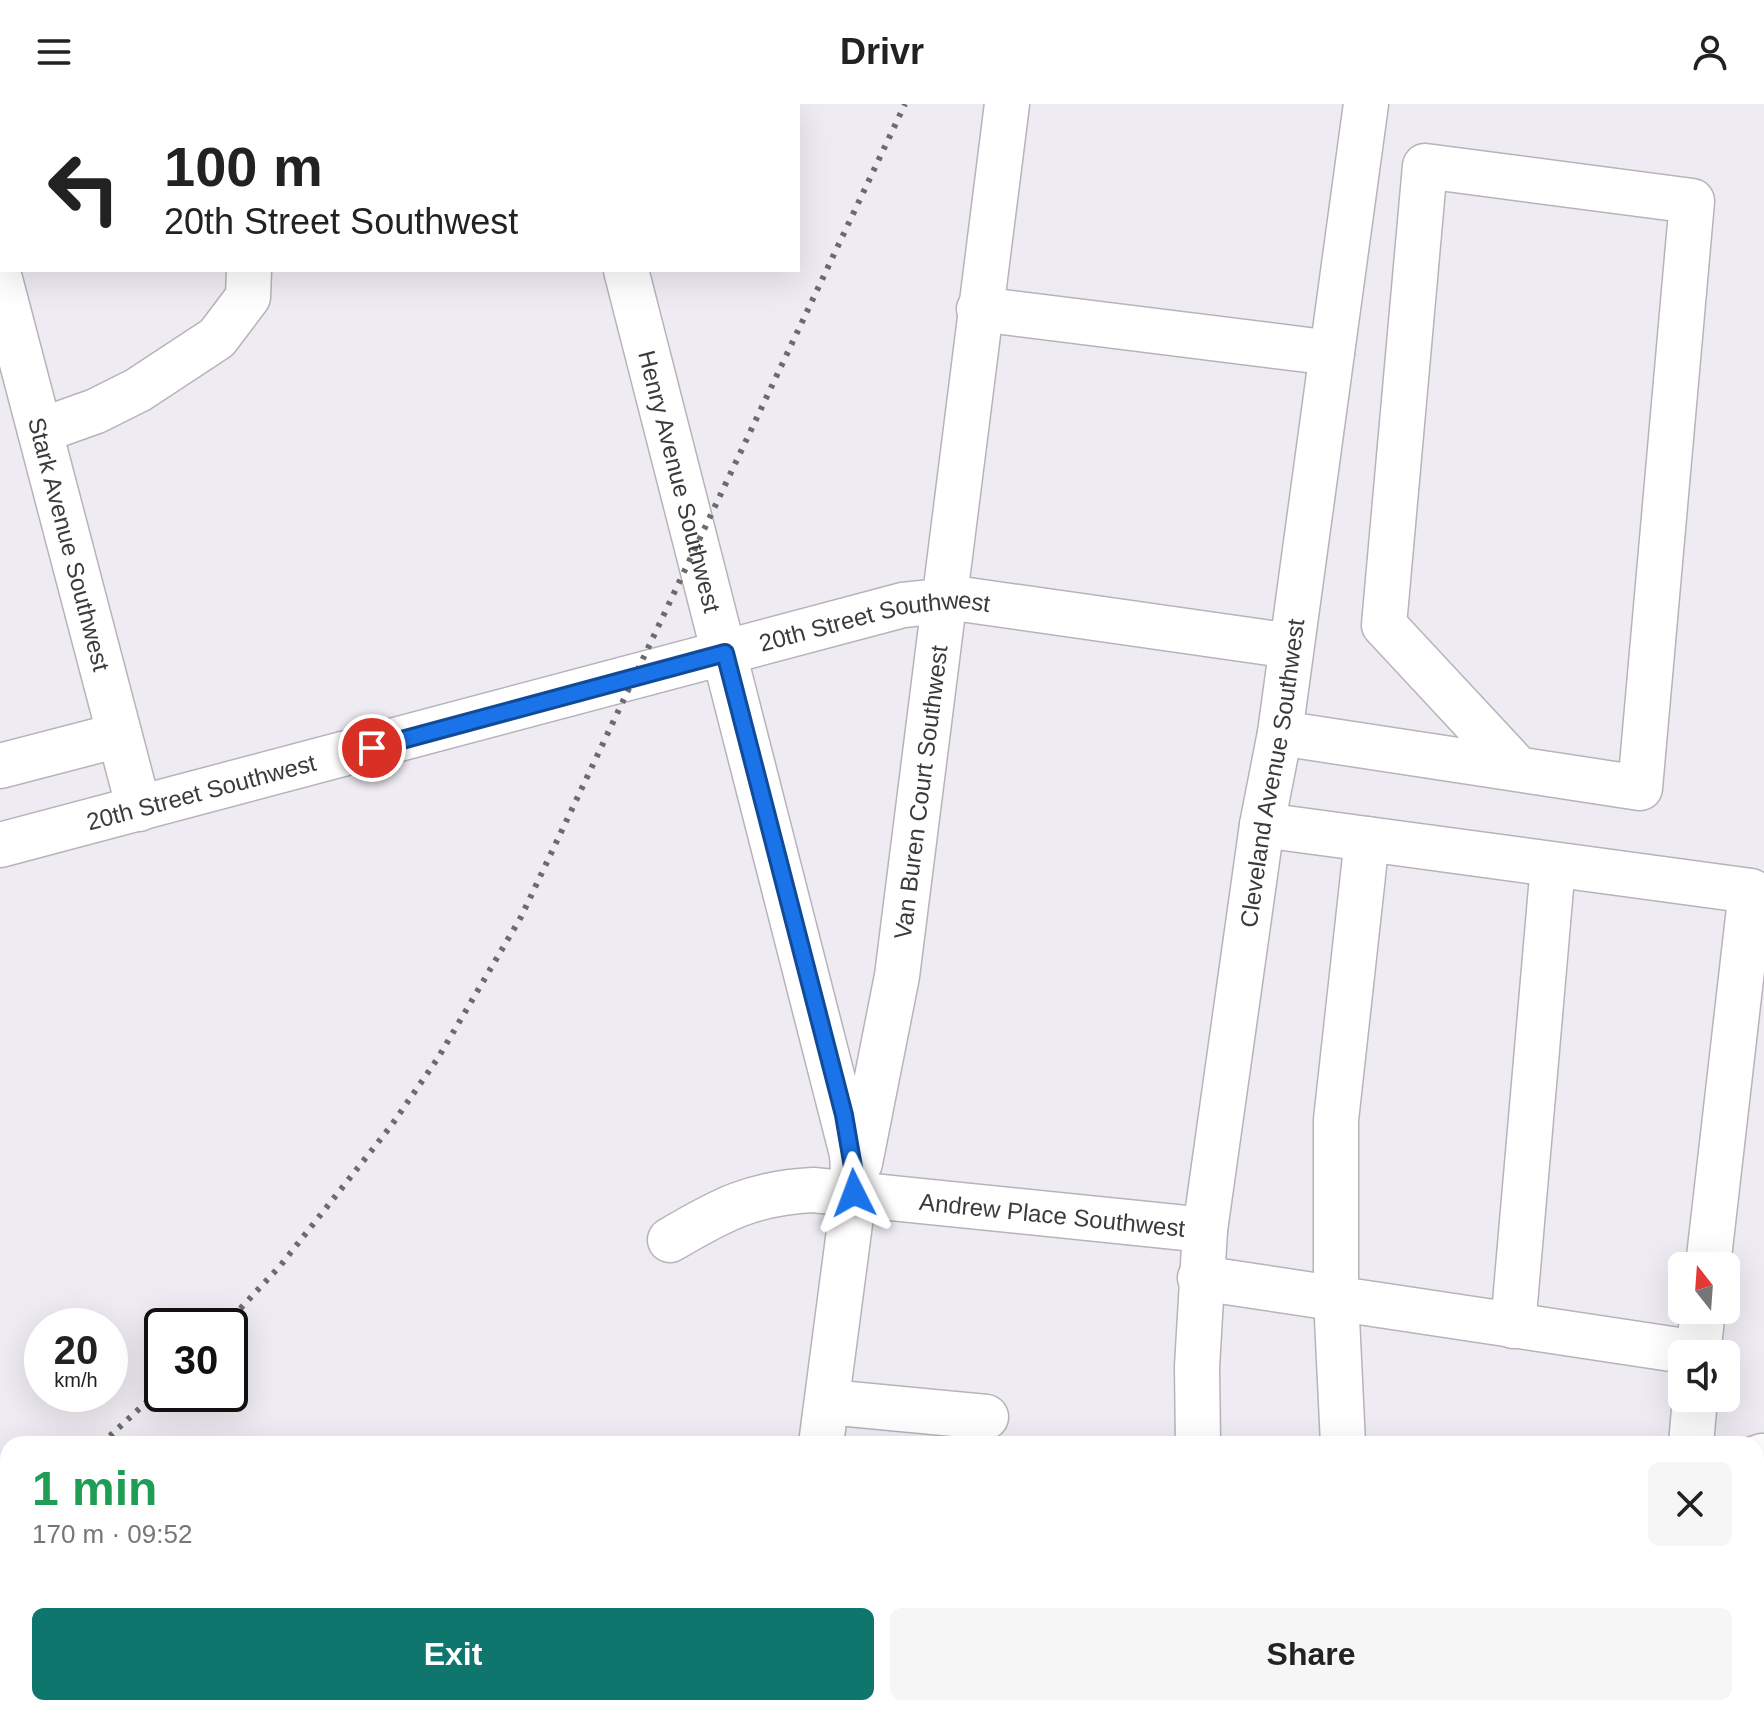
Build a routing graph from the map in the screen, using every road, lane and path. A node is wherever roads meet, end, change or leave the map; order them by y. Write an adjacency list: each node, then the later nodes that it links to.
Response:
1 (1007, 104): 6 (street, Van Buren Court Southwest)
2 (1366, 104): 7 (street, Cleveland Avenue Southwest)
3 (249, 272): 8 (street)
4 (627, 272): 11 (street, Henry Avenue Southwest)
5 (0, 279): 8 (street, Stark Avenue Southwest)
6 (979, 309): 7 (street); 9 (street, Van Buren Court Southwest)
7 (1332, 353): 10 (street, Cleveland Avenue Southwest)
8 (40, 431): 13 (street, Stark Avenue Southwest)
9 (945, 599): 10 (street, 20th Street Southwest); 11 (street, 20th Street Southwest); 21 (street, Van Buren Court Southwest)
10 (1291, 646): 12 (street, Cleveland Avenue Southwest)
11 (725, 653): 16 (street, 20th Street Southwest); 21 (street, Henry Avenue Southwest)
12 (1280, 733): 15 (street); 17 (street, Cleveland Avenue Southwest)
13 (119, 735): 14 (street); 16 (street, Stark Avenue Southwest)
14 (0, 766)
15 (1518, 769): 15 (street)
16 (139, 809): 19 (street, 20th Street Southwest)
17 (1262, 825): 18 (street); 22 (street, Cleveland Avenue Southwest)
18 (1367, 839): 20 (street); 26 (street)
19 (0, 845)
20 (1553, 865): 24 (street); 27 (street)
21 (854, 1193): 22 (street, Andrew Place Southwest); 23 (street, Andrew Place Southwest); 31 (street, Henry Avenue Southwest)
22 (1205, 1230): 25 (street, Cleveland Avenue Southwest)
23 (670, 1240)
24 (1710, 1252)
25 (1200, 1278): 26 (street); 32 (street, Cleveland Avenue Southwest)
26 (1336, 1297): 27 (street); 33 (street)
27 (1513, 1326): 28 (street)
28 (1668, 1349)
29 (1694, 1412): 34 (street)
30 (986, 1417): 31 (street)
31 (824, 1423)
32 (1198, 1436)
33 (1343, 1436)
34 (1692, 1436)

